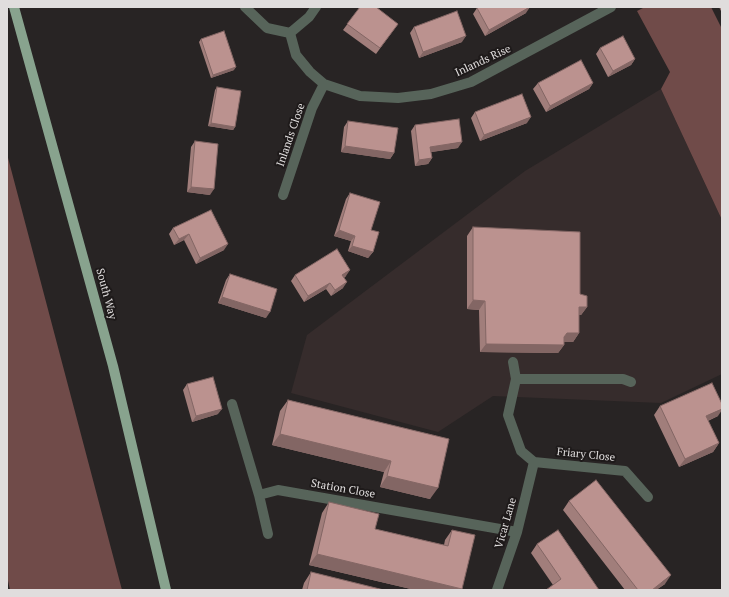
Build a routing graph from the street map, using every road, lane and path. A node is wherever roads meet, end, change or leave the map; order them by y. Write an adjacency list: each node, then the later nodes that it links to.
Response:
1 (14, 7): 17 (main road, South Way)
2 (245, 7): 5 (street)
3 (316, 7): 5 (street)
4 (611, 7): 6 (street, Inlands Rise)
5 (290, 33): 6 (street, Inlands Rise)
6 (324, 84): 7 (street, Inlands Close)
7 (283, 194)
8 (513, 362): 9 (street)
9 (516, 379): 10 (street); 12 (street)
10 (631, 382)
11 (232, 404): 13 (street)
12 (534, 462): 14 (street, Friary Close); 15 (street, Vicar Lane)
13 (259, 495): 15 (street, Station Close); 16 (street)
14 (648, 497)
15 (517, 532): 18 (street, Vicar Lane)
16 (268, 534)
17 (166, 590)
18 (497, 590)

